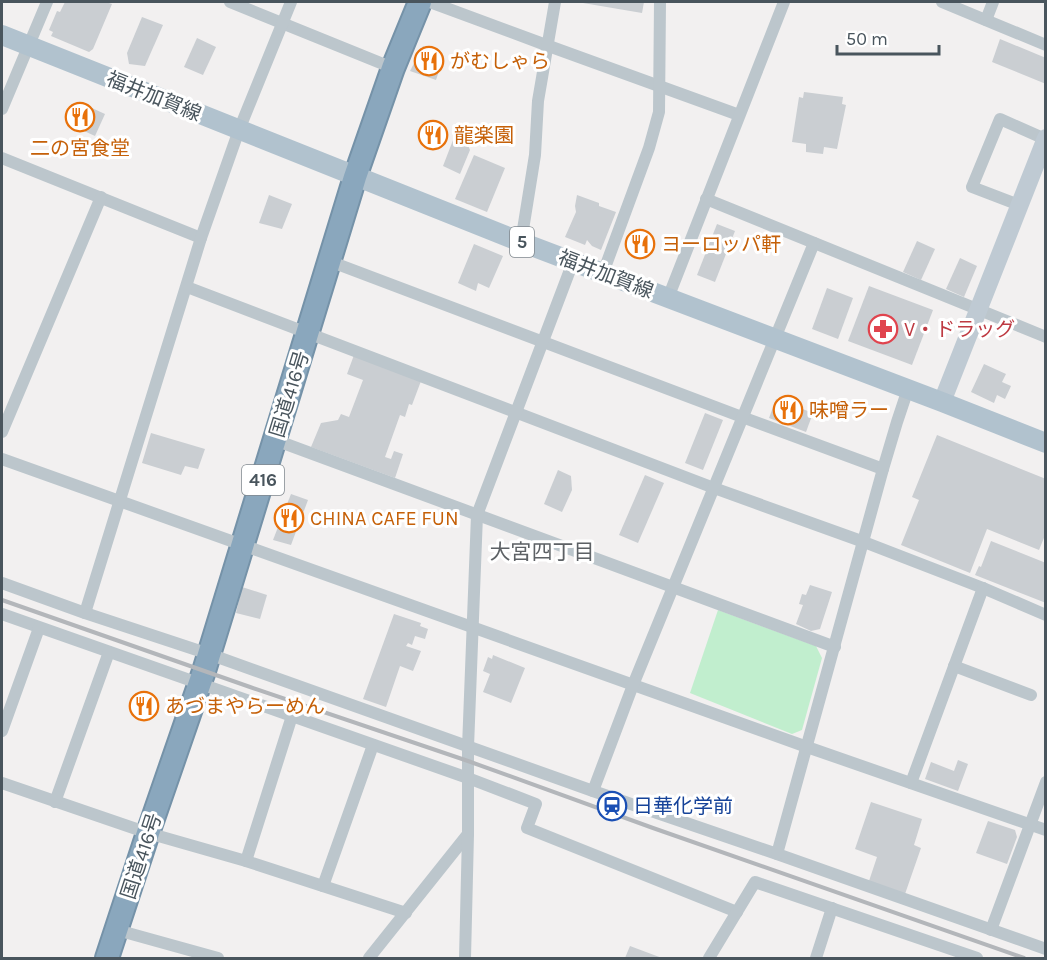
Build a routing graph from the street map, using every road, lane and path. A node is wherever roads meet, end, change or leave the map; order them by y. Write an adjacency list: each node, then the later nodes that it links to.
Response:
1 (47, 2): 16 (street)
2 (230, 2): 12 (street)
3 (291, 2): 12 (street)
4 (420, 2): 17 (highway, 国道416号 / 416)
5 (430, 2): 14 (street)
6 (555, 2): 14 (street)
7 (660, 2): 18 (street)
8 (784, 2): 20 (street)
9 (942, 2): 11 (street)
10 (993, 2): 11 (street)
11 (986, 20): 15 (street)
12 (282, 22): 17 (street); 21 (street)
13 (2, 35): 16 (main road, 福井加賀線 / 5)
14 (546, 45): 18 (street); 29 (street)
15 (1046, 45)
16 (28, 46): 19 (street); 21 (main road, 福井加賀線 / 5)
17 (393, 68): 24 (highway, 国道416号 / 416)
18 (660, 87): 20 (street); 33 (street)
19 (2, 109)
20 (740, 115): 26 (street)
21 (239, 130): 24 (main road, 福井加賀線 / 5); 28 (street)
22 (1045, 139): 27 (street); 27 (street)
23 (2, 158): 25 (street)
24 (355, 177): 29 (main road, 福井加賀線 / 5); 31 (highway, 国道416号 / 416)
25 (101, 197): 28 (street); 45 (street)
26 (706, 199): 30 (street); 35 (street)
27 (1019, 206): 36 (street)
28 (201, 238): 34 (street)
29 (521, 242): 32 (main road, 福井加賀線 / 5)
30 (814, 243): 36 (street); 39 (street)
31 (329, 261): 37 (highway, 国道416号 / 416); 40 (street)
32 (573, 262): 33 (main road, 福井加賀線 / 5); 40 (street)
33 (603, 273): 35 (main road, 福井加賀線 / 5)
34 (187, 286): 37 (street); 51 (street)
35 (668, 298): 39 (main road, 福井加賀線 / 5)
36 (978, 309): 38 (street); 42 (street)
37 (308, 332): 43 (street); 46 (highway, 国道416号 / 416)
38 (1046, 337)
39 (776, 339): 41 (main road, 福井加賀線 / 5); 44 (street)
40 (543, 342): 43 (street); 44 (street)
41 (908, 389): 42 (main road, 福井加賀線 / 5); 49 (street)
42 (942, 402): 47 (main road, 福井加賀線 / 5)
43 (516, 412): 50 (street); 52 (street)
44 (742, 417): 49 (street); 50 (street)
45 (2, 432)
46 (275, 441): 52 (street); 54 (highway, 国道416号 / 416)
47 (1046, 443)
48 (2, 459): 51 (street)
49 (883, 469): 53 (street)
50 (714, 488): 53 (street); 56 (street)
51 (120, 502): 54 (street); 58 (street)
52 (477, 515): 56 (street); 62 (street)
53 (864, 542): 57 (street); 63 (street)
54 (242, 545): 62 (street); 65 (highway, 国道416号 / 416)
55 (2, 583): 58 (street)
56 (673, 588): 63 (street); 68 (street)
57 (983, 588): 60 (street); 66 (street)
58 (85, 613): 65 (street)
59 (2, 615): 61 (street)
60 (1046, 615)
61 (39, 628): 64 (street); 71 (street)
62 (473, 628): 68 (street); 73 (street)
63 (835, 647): 74 (street)
64 (109, 652): 67 (street); 80 (street)
65 (209, 654): 67 (highway, 国道416号 / 416); 73 (street)
66 (954, 666): 69 (street); 78 (street)
67 (200, 684): 70 (street); 83 (highway, 国道416号 / 416)
68 (633, 685): 74 (street); 79 (street)
69 (1031, 695)
70 (292, 716): 72 (street); 86 (street)
71 (2, 731)
72 (373, 745): 75 (street); 87 (street)
73 (468, 747): 75 (street); 79 (street)
74 (807, 747): 78 (street); 85 (street)
75 (468, 778): 84 (street); 89 (street)
76 (1046, 782): 81 (street)
77 (2, 783): 80 (street)
78 (911, 783): 81 (street)
79 (592, 791): 85 (street)
80 (55, 802): 83 (street)
81 (1029, 824): 82 (street); 92 (street)
82 (1046, 830)
83 (148, 833): 86 (street); 91 (highway, 国道416号 / 416)
84 (468, 834): 90 (street); 97 (street)
85 (777, 854): 92 (street)
86 (246, 861): 87 (street)
87 (323, 886): 90 (street)
88 (832, 908): 89 (street); 99 (street); 100 (street)
89 (737, 912): 98 (street)
90 (406, 913): 96 (street)
91 (117, 930): 94 (highway, 国道416号 / 416); 95 (street)
92 (991, 930): 93 (street)
93 (1046, 949)
94 (107, 958)
95 (218, 958)
96 (369, 958)
97 (465, 958)
98 (709, 958)
99 (816, 958)
100 (976, 958)

